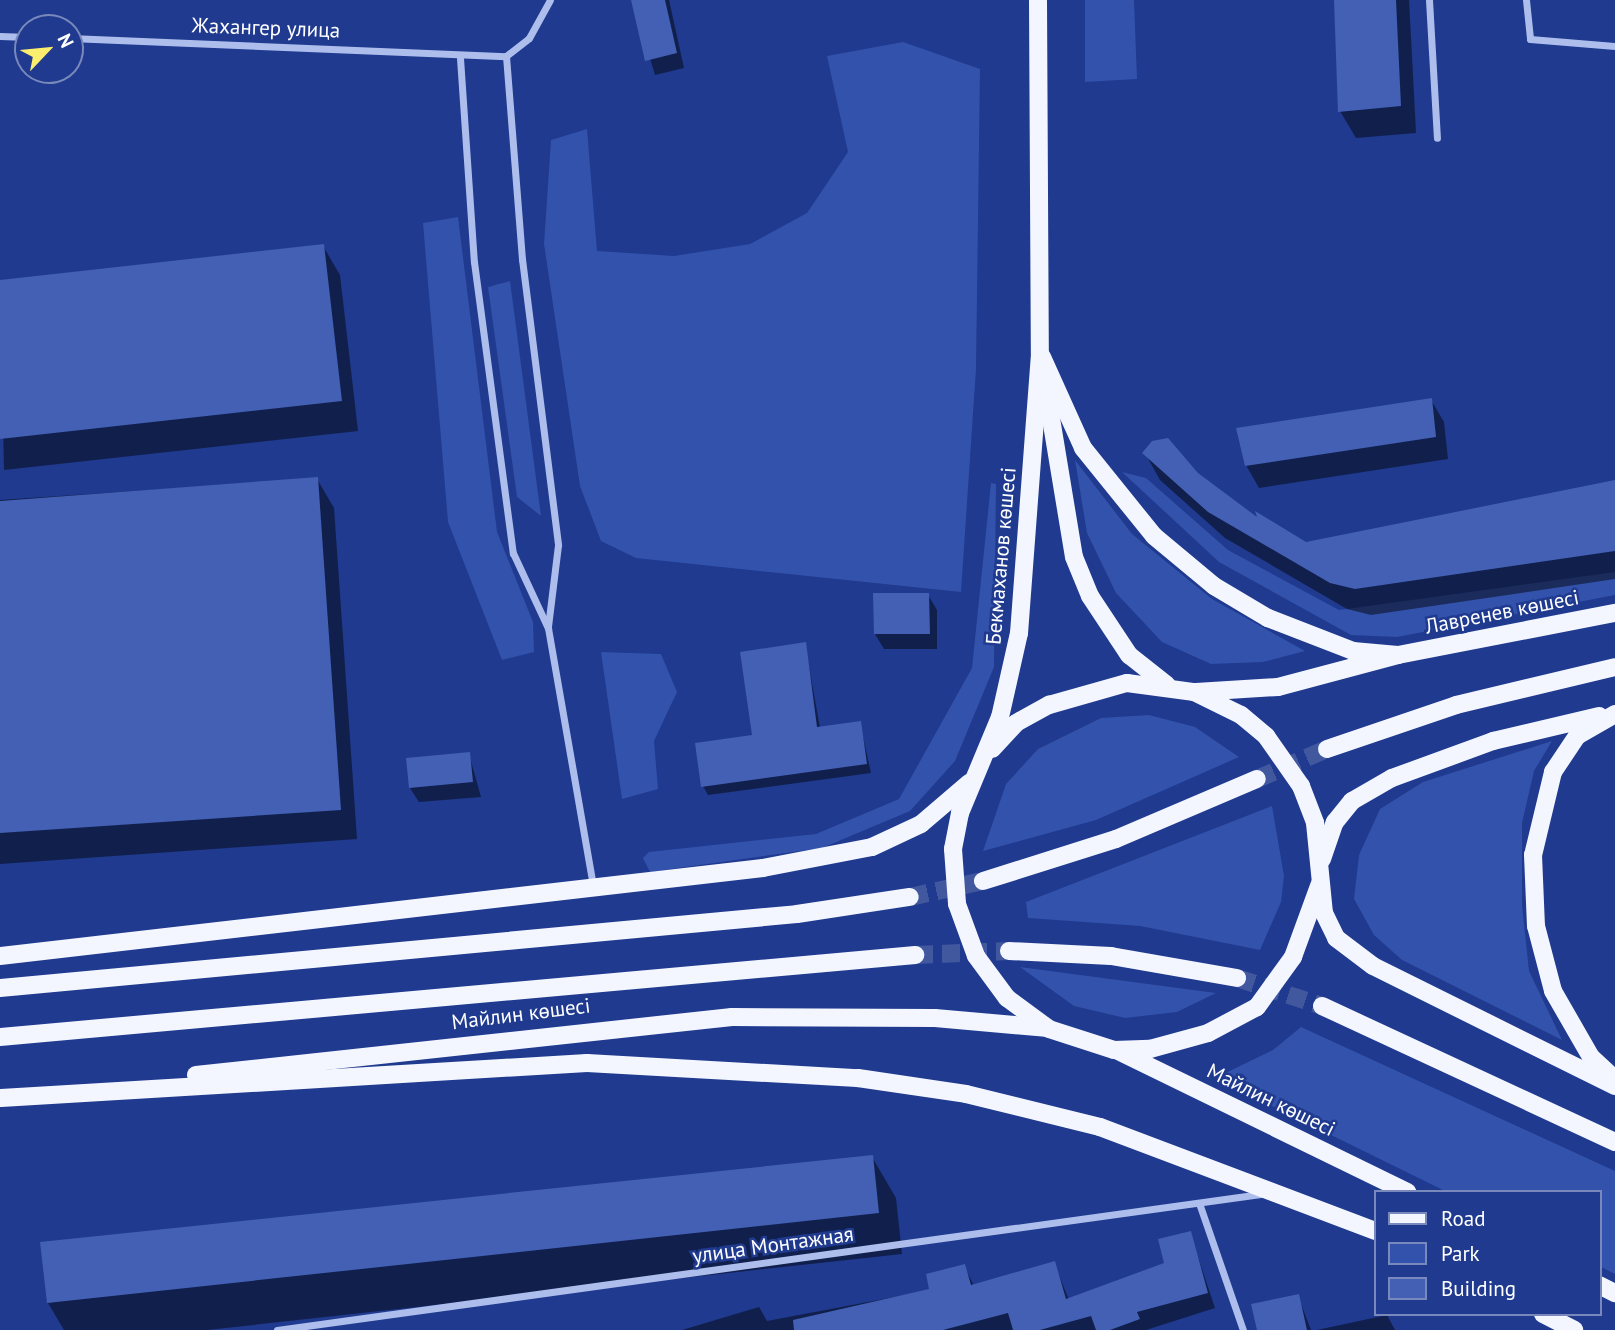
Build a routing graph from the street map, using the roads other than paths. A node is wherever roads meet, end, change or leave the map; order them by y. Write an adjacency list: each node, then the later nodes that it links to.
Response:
1 (550, 0): 7 (street)
2 (1038, 0): 10 (main road, Бекмаханов көшесі)
3 (1429, 0): 9 (street)
4 (1526, 0): 6 (street)
5 (84, 39): 8 (street, Жахангер улица)
6 (1615, 46)
7 (506, 55): 8 (street, Жахангер улица); 12 (street)
8 (460, 58): 12 (street)
9 (1437, 138)
10 (1040, 354): 13 (main road); 15 (main road, Бекмаханов көшесі); 19 (main road, Бекмаханов көшесі)
11 (1615, 613): 13 (main road, Лавренев көшесі)
12 (548, 628): 24 (street)
13 (1398, 655): 16 (main road)
14 (1615, 667): 18 (main road)
15 (1168, 685): 16 (main road); 19 (main road)
16 (1194, 692): 22 (main road)
17 (1615, 713): 22 (main road); 36 (main road)
18 (1327, 749)
19 (984, 757): 20 (main road, Бекмаханов көшесі)
20 (976, 775): 24 (main road); 33 (main road, Бекмаханов көшесі)
21 (1257, 779): 23 (main road)
22 (1320, 862): 25 (main road)
23 (983, 881)
24 (593, 886): 29 (main road)
25 (1319, 886): 35 (main road); 37 (main road)
26 (910, 897): 31 (main road)
27 (1009, 951): 30 (main road)
28 (915, 955): 34 (main road, Майлин көшесі)
29 (0, 957)
30 (1237, 978)
31 (0, 988)
32 (1322, 1006): 39 (main road)
33 (1049, 1029): 35 (main road); 38 (main road, Майлин көшесі)
34 (0, 1037)
35 (1114, 1049): 40 (main road, Майлин көшесі)
36 (1615, 1079)
37 (1615, 1086)
38 (0, 1098): 41 (main road)
39 (1615, 1142)
40 (1403, 1190)
41 (1273, 1192): 42 (street, улица Монтажная); 43 (main road)
42 (1199, 1203): 45 (street, улица Монтажная); 46 (street)
43 (1374, 1231)
44 (1547, 1316): 47 (main road)
45 (277, 1330)
46 (1243, 1330)
47 (1574, 1330)

